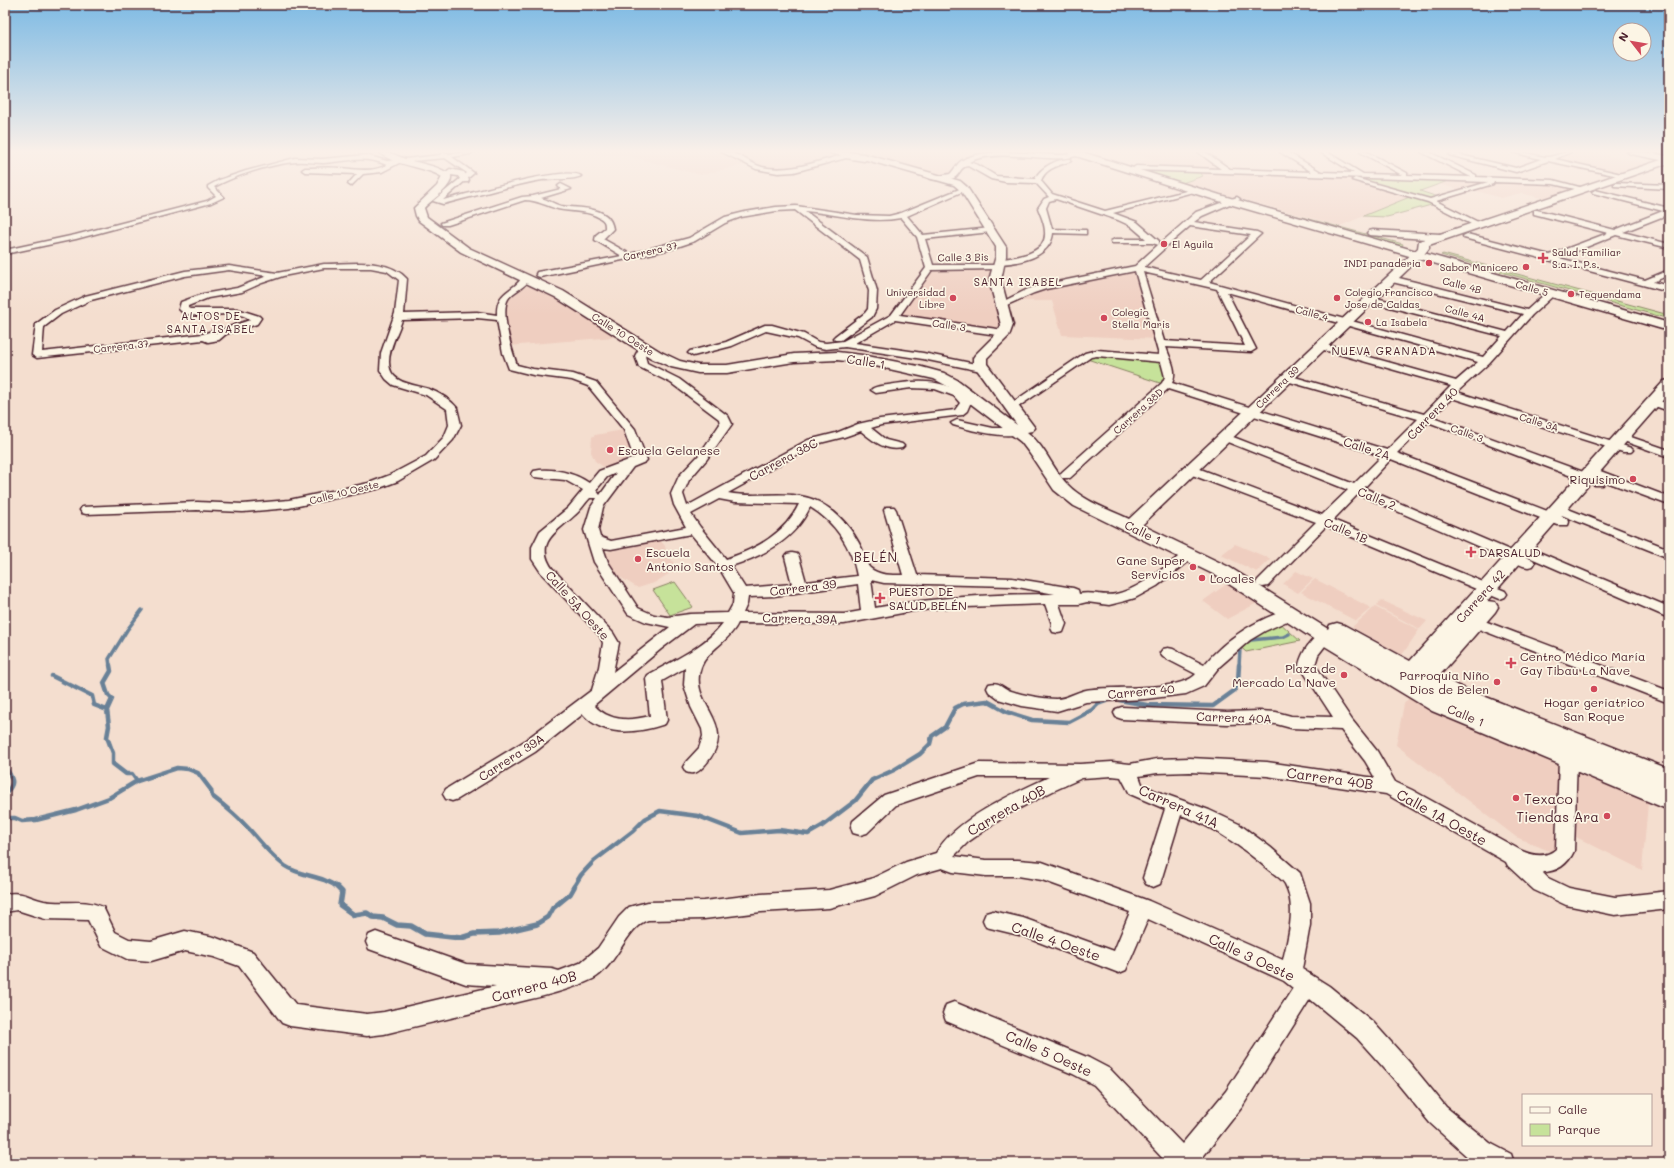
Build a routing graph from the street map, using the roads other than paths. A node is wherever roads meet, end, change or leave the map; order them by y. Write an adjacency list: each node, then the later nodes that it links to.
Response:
1 (192, 207): 41 (street)
2 (420, 207): 37 (main road)
3 (430, 207): 23 (main road)
4 (501, 207): 23 (street)
5 (559, 207): 43 (street)
6 (916, 207): 22 (street, Carrera 37)
7 (975, 207): 26 (main road)
8 (1043, 207): 28 (street)
9 (1089, 207): 20 (street)
10 (1130, 207): 20 (street)
11 (1218, 207): 24 (street)
12 (1258, 207): 40 (main road, Calle 5)
13 (1260, 207): 29 (main road, Calle 5)
14 (1441, 207): 25 (street)
15 (1530, 207): 25 (main road, Carrera 39)
16 (1553, 207): 21 (main road)
17 (1656, 207): 19 (street)
18 (796, 208): 22 (street, Carrera 37); 43 (street, Carrera 37); 74 (street)
19 (1669, 210): 31 (street)
20 (1108, 212): 36 (street)
21 (1537, 212): 31 (street); 32 (main road)
22 (903, 215): 33 (street)
23 (445, 223): 27 (main road)
24 (1187, 223): 36 (street); 53 (street)
25 (1477, 225): 34 (main road, Carrera 39)
26 (991, 230): 33 (street); 45 (main road)
27 (457, 231)
28 (1049, 231): 30 (street); 45 (street, Calle 3 Bis)
29 (1359, 231): 34 (main road); 40 (main road, Calle 5)
30 (1083, 232)
31 (1616, 232): 39 (street); 44 (street)
32 (1468, 236): 40 (main road); 44 (street)
33 (921, 237): 46 (street)
34 (1440, 237): 40 (main road, Carrera 39)
35 (1115, 240): 36 (street)
36 (1159, 244): 47 (street)
37 (467, 245): 42 (main road); 50 (main road, Calle 10 Oeste)
38 (480, 246): 42 (main road, Calle 10 Oeste)
39 (1669, 246)
40 (1420, 251): 52 (main road, Carrera 39); 59 (main road, Calle 5); 66 (main road, Calle 5)
41 (5, 252)
42 (497, 254): 51 (main road, Calle 10 Oeste)
43 (628, 256): 51 (street, Carrera 37)
44 (1551, 258): 54 (street)
45 (998, 265): 46 (street, Calle 3 Bis); 62 (main road)
46 (930, 268): 68 (street)
47 (1138, 268): 53 (street, Calle 4); 62 (street); 75 (street, Carrera 38D)
48 (1669, 272): 54 (street)
49 (281, 274): 49 (street, Carrera 37); 67 (street, Calle 10 Oeste)
50 (526, 278): 51 (main road, Calle 10 Oeste); 58 (street)
51 (540, 279): 55 (main road, Calle 10 Oeste); 58 (street, Carrera 37); 61 (main road, Calle 10 Oeste)
52 (1391, 279): 60 (main road, Carrera 39); 64 (street, Calle 4B)
53 (1203, 283): 56 (street, Calle 4)
54 (1645, 283): 57 (street)
55 (568, 286)
56 (1220, 287): 70 (street, Calle 4); 75 (street)
57 (1669, 289)
58 (510, 292): 63 (street)
59 (1550, 294): 64 (street, Carrera 40); 71 (main road, Calle 5)
60 (1369, 299): 70 (main road, Carrera 39); 73 (street, Calle 4A)
61 (574, 304): 77 (main road, Calle 10 Oeste); 79 (main road, Calle 10 Oeste)
62 (1000, 305): 72 (main road)
63 (501, 306): 65 (street); 69 (street)
64 (1529, 313): 73 (street, Carrera 40)
65 (477, 315): 67 (street); 69 (street)
66 (1669, 315)
67 (399, 317): 112 (street, Calle 10 Oeste)
68 (894, 317): 72 (street, Calle 3); 74 (street)
69 (502, 318): 101 (street)
70 (1346, 322): 76 (main road, Carrera 39); 81 (street, Calle 4)
71 (1669, 326)
72 (1004, 333): 82 (main road)
73 (1508, 335): 81 (street, Carrera 40)
74 (841, 341): 78 (street); 82 (street)
75 (1160, 344): 80 (street, Carrera 38D)
76 (1320, 346): 83 (main road, Carrera 39); 87 (street, Calle 3A)
77 (644, 347): 79 (main road, Calle 10 Oeste); 114 (street)
78 (693, 353)
79 (663, 355): 88 (main road, Calle 1); 95 (main road, Calle 1)
80 (1166, 359): 85 (street, Carrera 38D); 90 (street)
81 (1485, 361): 87 (street, Carrera 40)
82 (981, 368): 90 (main road)
83 (1287, 378): 91 (main road, Carrera 39); 92 (street, Calle 3)
84 (1669, 384): 89 (main road, Carrera 42)
85 (1166, 386): 91 (street, Calle 2A); 104 (street, Carrera 38D)
86 (876, 390): 88 (street)
87 (1455, 390): 92 (street, Carrera 40); 97 (street, Calle 3A)
88 (971, 401): 94 (street, Carrera 38C); 95 (main road, Calle 1)
89 (1664, 405): 97 (main road, Carrera 42)
90 (1011, 407): 95 (main road)
91 (1252, 411): 96 (main road, Carrera 39); 100 (street, Calle 2A)
92 (1427, 418): 100 (street, Carrera 40); 105 (street, Calle 3)
93 (958, 423): 95 (street)
94 (862, 426): 98 (street); 108 (street, Carrera 38C)
95 (1022, 430): 104 (main road, Calle 1); 117 (main road, Calle 1)
96 (1224, 437): 102 (main road, Carrera 39); 107 (street, Calle 2)
97 (1624, 444): 99 (street, Calle 3A); 105 (main road, Carrera 42)
98 (898, 446)
99 (1669, 454)
100 (1391, 455): 107 (street, Carrera 40); 115 (street, Calle 2A)
101 (629, 464): 106 (street, Calle 5A Oeste); 111 (street)
102 (1191, 470): 116 (street, Calle 1B); 117 (main road, Carrera 39)
103 (538, 474): 106 (street)
104 (1066, 475): 117 (main road, Calle 1)
105 (1595, 477): 110 (street, Calle 3); 115 (main road, Carrera 42)
106 (589, 488): 111 (street); 146 (street, Calle 5A Oeste)
107 (1356, 489): 116 (street, Carrera 40); 122 (street, Calle 2)
108 (720, 495): 109 (street); 114 (street, Carrera 38C)
109 (806, 501): 124 (street); 125 (street)
110 (1669, 501)
111 (597, 507): 119 (street)
112 (86, 510)
113 (890, 510): 126 (street)
114 (686, 512): 118 (street)
115 (1561, 515): 120 (street, Calle 2A); 122 (main road, Carrera 42)
116 (1325, 521): 127 (street, Carrera 40); 129 (street, Calle 1B)
117 (1134, 523): 121 (main road, Calle 1); 127 (main road, Calle 1)
118 (694, 529): 119 (street); 124 (street)
119 (594, 539): 137 (street)
120 (1669, 554)
121 (1190, 555): 131 (street, Carrera 39A); 134 (main road, Calle 1)
122 (1525, 556): 129 (main road, Carrera 42); 135 (street, Calle 2)
123 (792, 557): 128 (street)
124 (723, 564): 130 (street)
125 (863, 574): 126 (street); 128 (street, Carrera 39); 133 (street)
126 (911, 579): 131 (street)
127 (1263, 583): 144 (main road, Calle 1)
128 (800, 588): 130 (street, Carrera 39)
129 (1493, 592): 138 (main road, Carrera 42)
130 (741, 593): 136 (street)
131 (1085, 596): 132 (street, Carrera 39A)
132 (1050, 599): 133 (street, Carrera 39A); 139 (street)
133 (869, 614): 136 (street, Carrera 39A)
134 (1291, 614): 140 (main road, Calle 1); 143 (street, Carrera 40)
135 (1669, 614)
136 (734, 618): 137 (street, Carrera 39A); 141 (street)
137 (690, 619): 146 (street, Carrera 39A)
138 (1468, 620): 144 (main road, Carrera 42); 147 (street)
139 (1058, 628)
140 (1326, 637): 144 (main road, Calle 1); 150 (street, Calle 1A Oeste)
141 (701, 652): 148 (street); 152 (street)
142 (1168, 653): 143 (street)
143 (1205, 672): 145 (street, Carrera 40)
144 (1414, 681): 151 (main road, Calle 1); 155 (main road, Calle 1)
145 (995, 688)
146 (599, 692): 148 (street, Carrera 39A)
147 (1669, 697)
148 (583, 704): 157 (street, Carrera 39A)
149 (1122, 713): 150 (street, Carrera 40A)
150 (1346, 724): 156 (street, Calle 1A Oeste)
151 (1568, 758): 158 (main road, Calle 1); 161 (street)
152 (692, 767)
153 (1130, 770): 154 (street, Carrera 40B); 156 (street, Carrera 40B); 159 (street, Carrera 41A)
154 (1080, 771): 160 (street, Carrera 40B); 162 (street, Carrera 40B)
155 (1669, 779)
156 (1389, 787): 161 (street, Calle 1A Oeste)
157 (452, 794)
158 (1669, 800)
159 (1175, 805): 163 (street); 169 (street, Carrera 41A)
160 (860, 827)
161 (1508, 853): 164 (street)
162 (942, 860): 166 (street, Calle 3 Oeste); 170 (street, Carrera 40B)
163 (1153, 878)
164 (1669, 900)
165 (5, 903): 170 (street, Carrera 40B)
166 (1142, 907): 167 (street, Calle 4 Oeste); 169 (street, Calle 3 Oeste)
167 (993, 920)
168 (376, 942): 170 (street)
169 (1298, 979): 172 (street, Carrera 41A); 173 (street, Calle 3 Oeste)
170 (558, 982)
171 (954, 1013): 172 (street, Calle 5 Oeste)
172 (1183, 1162)
173 (1502, 1163)

